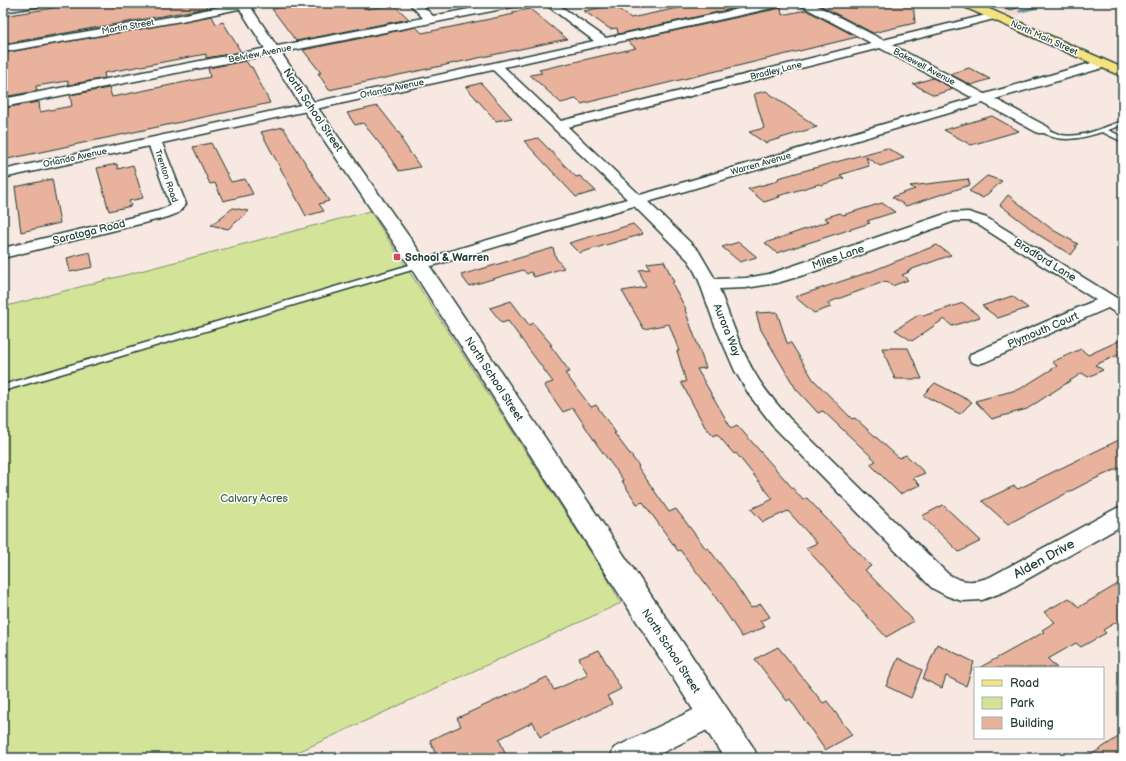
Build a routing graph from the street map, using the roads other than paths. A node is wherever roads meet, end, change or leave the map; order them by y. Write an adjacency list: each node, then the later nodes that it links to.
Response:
1 (9, 3): 11 (lane)
2 (42, 3): 14 (street)
3 (414, 3): 16 (street)
4 (517, 3): 16 (street, Belview Avenue)
5 (549, 3): 17 (street)
6 (780, 3): 17 (street, Orlando Avenue)
7 (804, 3): 18 (street, Bakewell Avenue)
8 (986, 3): 13 (lane)
9 (1001, 3): 10 (lane)
10 (1027, 3)
11 (3, 4)
12 (246, 4): 19 (street, Martin Street); 20 (street, North School Street)
13 (969, 5): 15 (main road, North Main Street)
14 (3, 9)
15 (994, 16): 18 (street, Bradley Lane); 21 (main road, North Main Street)
16 (431, 20): 20 (street, Belview Avenue)
17 (604, 42): 22 (street, Orlando Avenue)
18 (881, 44): 24 (street, Bakewell Avenue); 28 (street, Bradley Lane)
19 (3, 49)
20 (274, 51): 25 (street, Belview Avenue); 26 (street, North School Street)
21 (1102, 64): 23 (main road, North Main Street); 24 (street, Warren Avenue)
22 (496, 66): 26 (street, Orlando Avenue); 28 (street, Aurora Way)
23 (1123, 73)
24 (984, 98): 29 (street, Bakewell Avenue); 34 (street, Warren Avenue)
25 (3, 103)
26 (310, 107): 32 (street, Orlando Avenue); 38 (street, North School Street)
27 (1123, 123): 30 (lane)
28 (559, 125): 34 (street, Aurora Way)
29 (1043, 130): 30 (lane)
30 (1103, 130): 31 (lane)
31 (1123, 140)
32 (154, 141): 33 (street, Orlando Avenue); 35 (street, Trenton Road)
33 (3, 174)
34 (637, 200): 38 (street, Warren Avenue); 39 (street, Aurora Way)
35 (173, 210): 37 (street, Saratoga Road)
36 (964, 216): 39 (street, Miles Lane); 40 (street, Bradford Lane)
37 (3, 253)
38 (419, 264): 42 (lane); 45 (street, North School Street)
39 (710, 284): 44 (street, Aurora Way)
40 (1116, 306): 41 (street, Plymouth Court)
41 (978, 358)
42 (3, 388)
43 (1123, 515): 44 (street, Alden Drive)
44 (961, 591)
45 (712, 714): 46 (street); 47 (street, North School Street)
46 (624, 758)
47 (742, 758)

